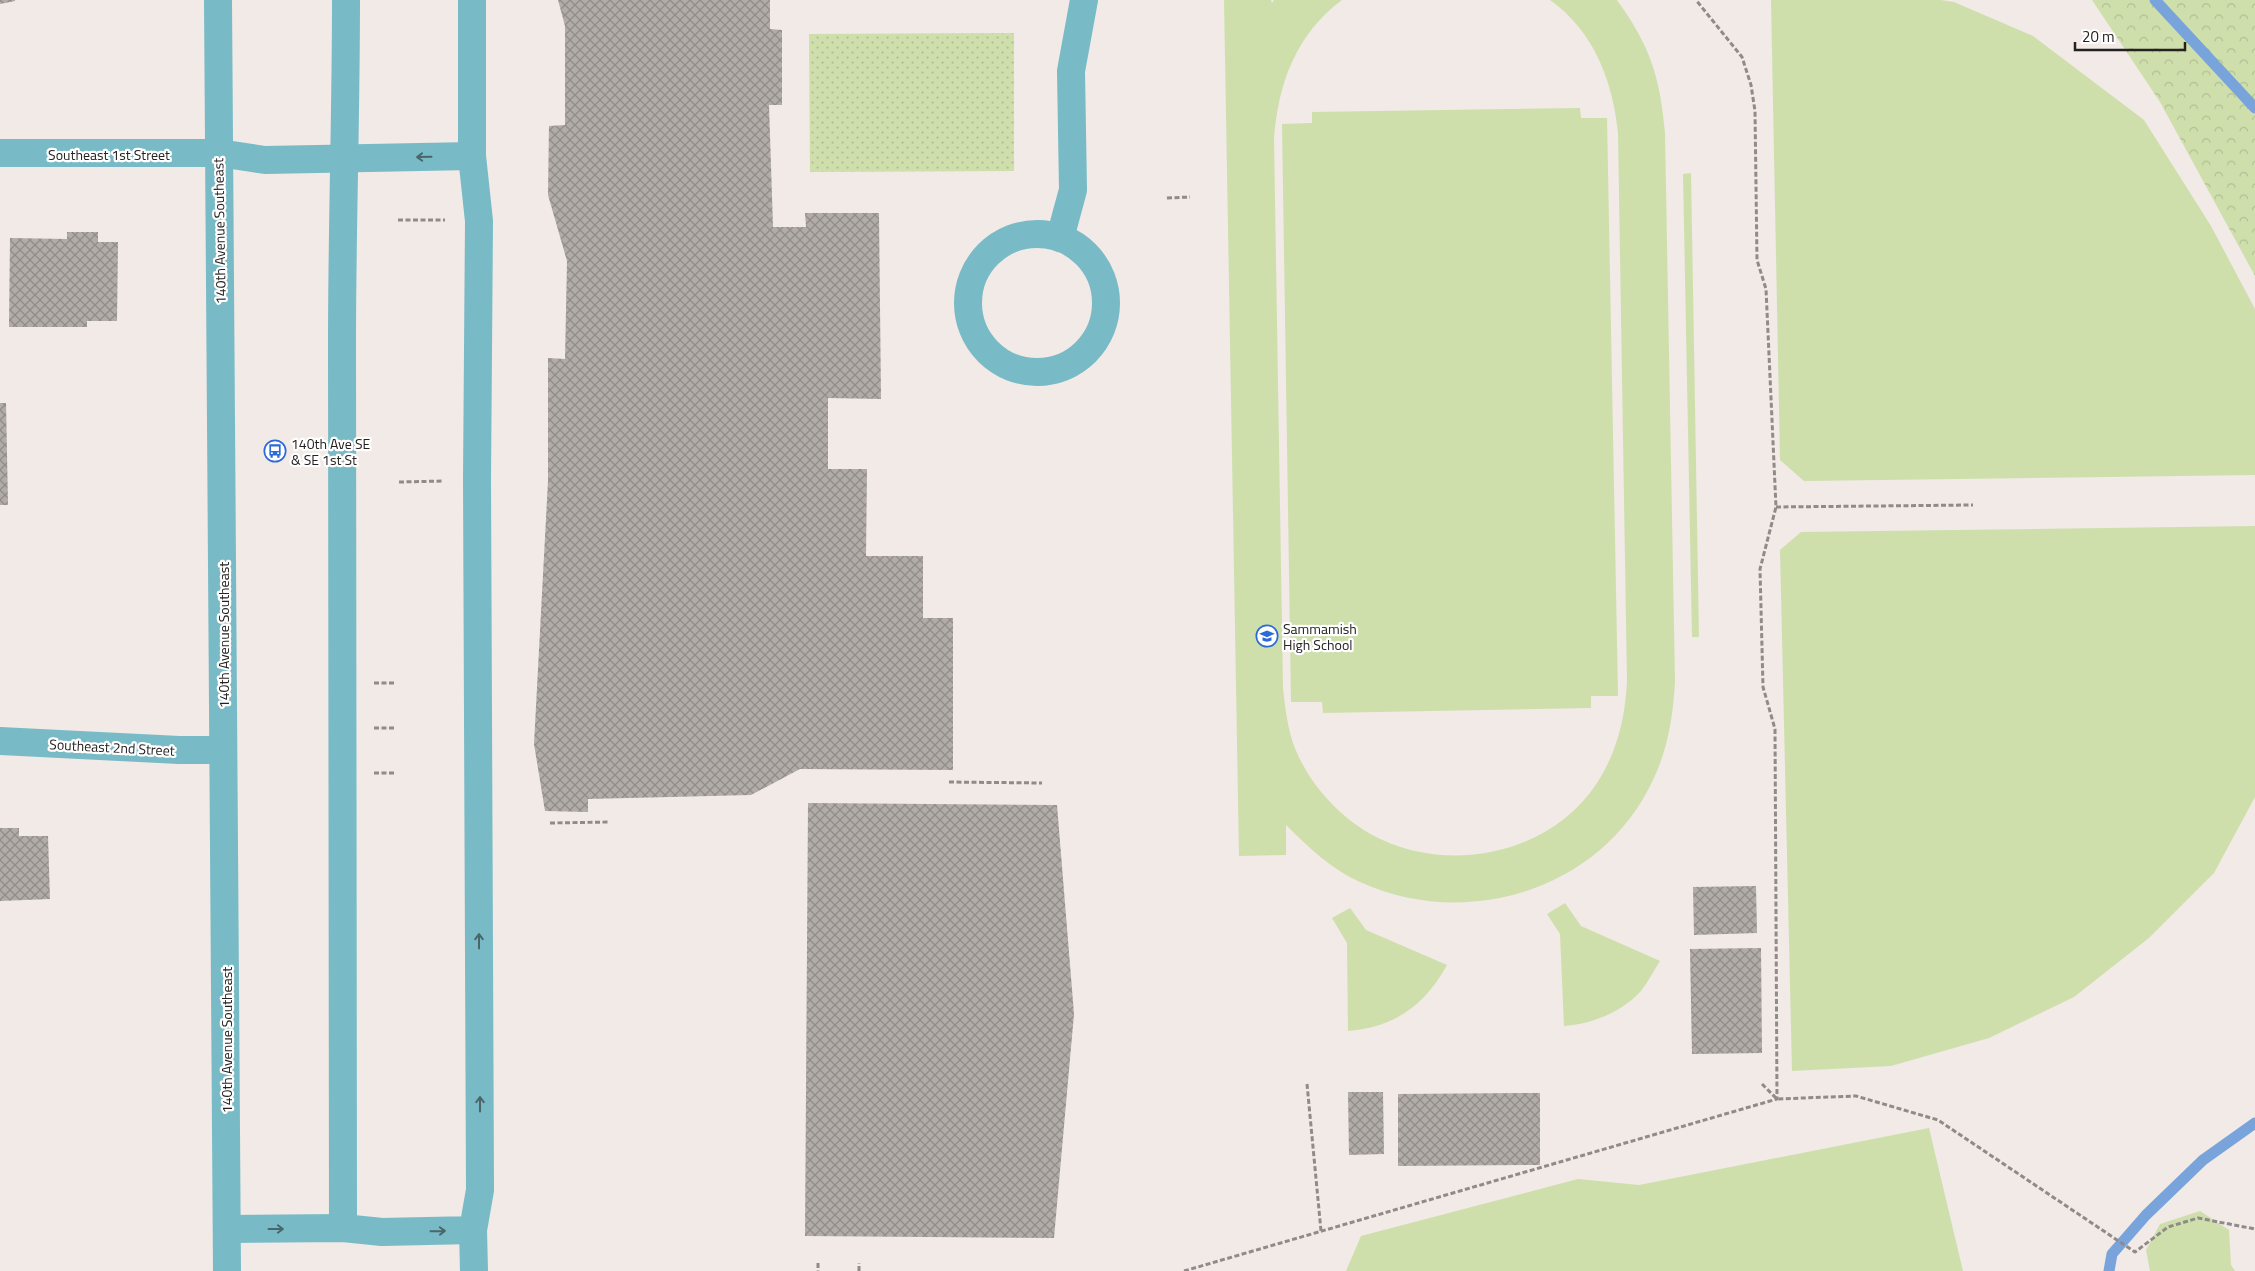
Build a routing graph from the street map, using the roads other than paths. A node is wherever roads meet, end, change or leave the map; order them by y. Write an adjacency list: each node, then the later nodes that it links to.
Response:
1 (218, 0): 6 (street, 140th Avenue Southeast)
2 (346, 0): 8 (street)
3 (472, 0): 7 (street)
4 (1084, 0): 9 (street)
5 (0, 153): 6 (street, Southeast 1st Street)
6 (218, 153): 8 (street, Southeast 1st Street); 11 (street, 140th Avenue Southeast)
7 (472, 156): 8 (street, Southeast 1st Street, one-way to 8); 14 (street, one-way to 7)
8 (344, 158): 12 (street)
9 (1060, 238): 9 (street)
10 (0, 741): 11 (street, Southeast 2nd Street)
11 (224, 750): 13 (street, 140th Avenue Southeast)
12 (343, 1228): 13 (street, one-way to 12); 14 (street, one-way to 14)
13 (227, 1229): 15 (street, 140th Avenue Southeast)
14 (473, 1230): 16 (street)
15 (227, 1271)
16 (474, 1271)

